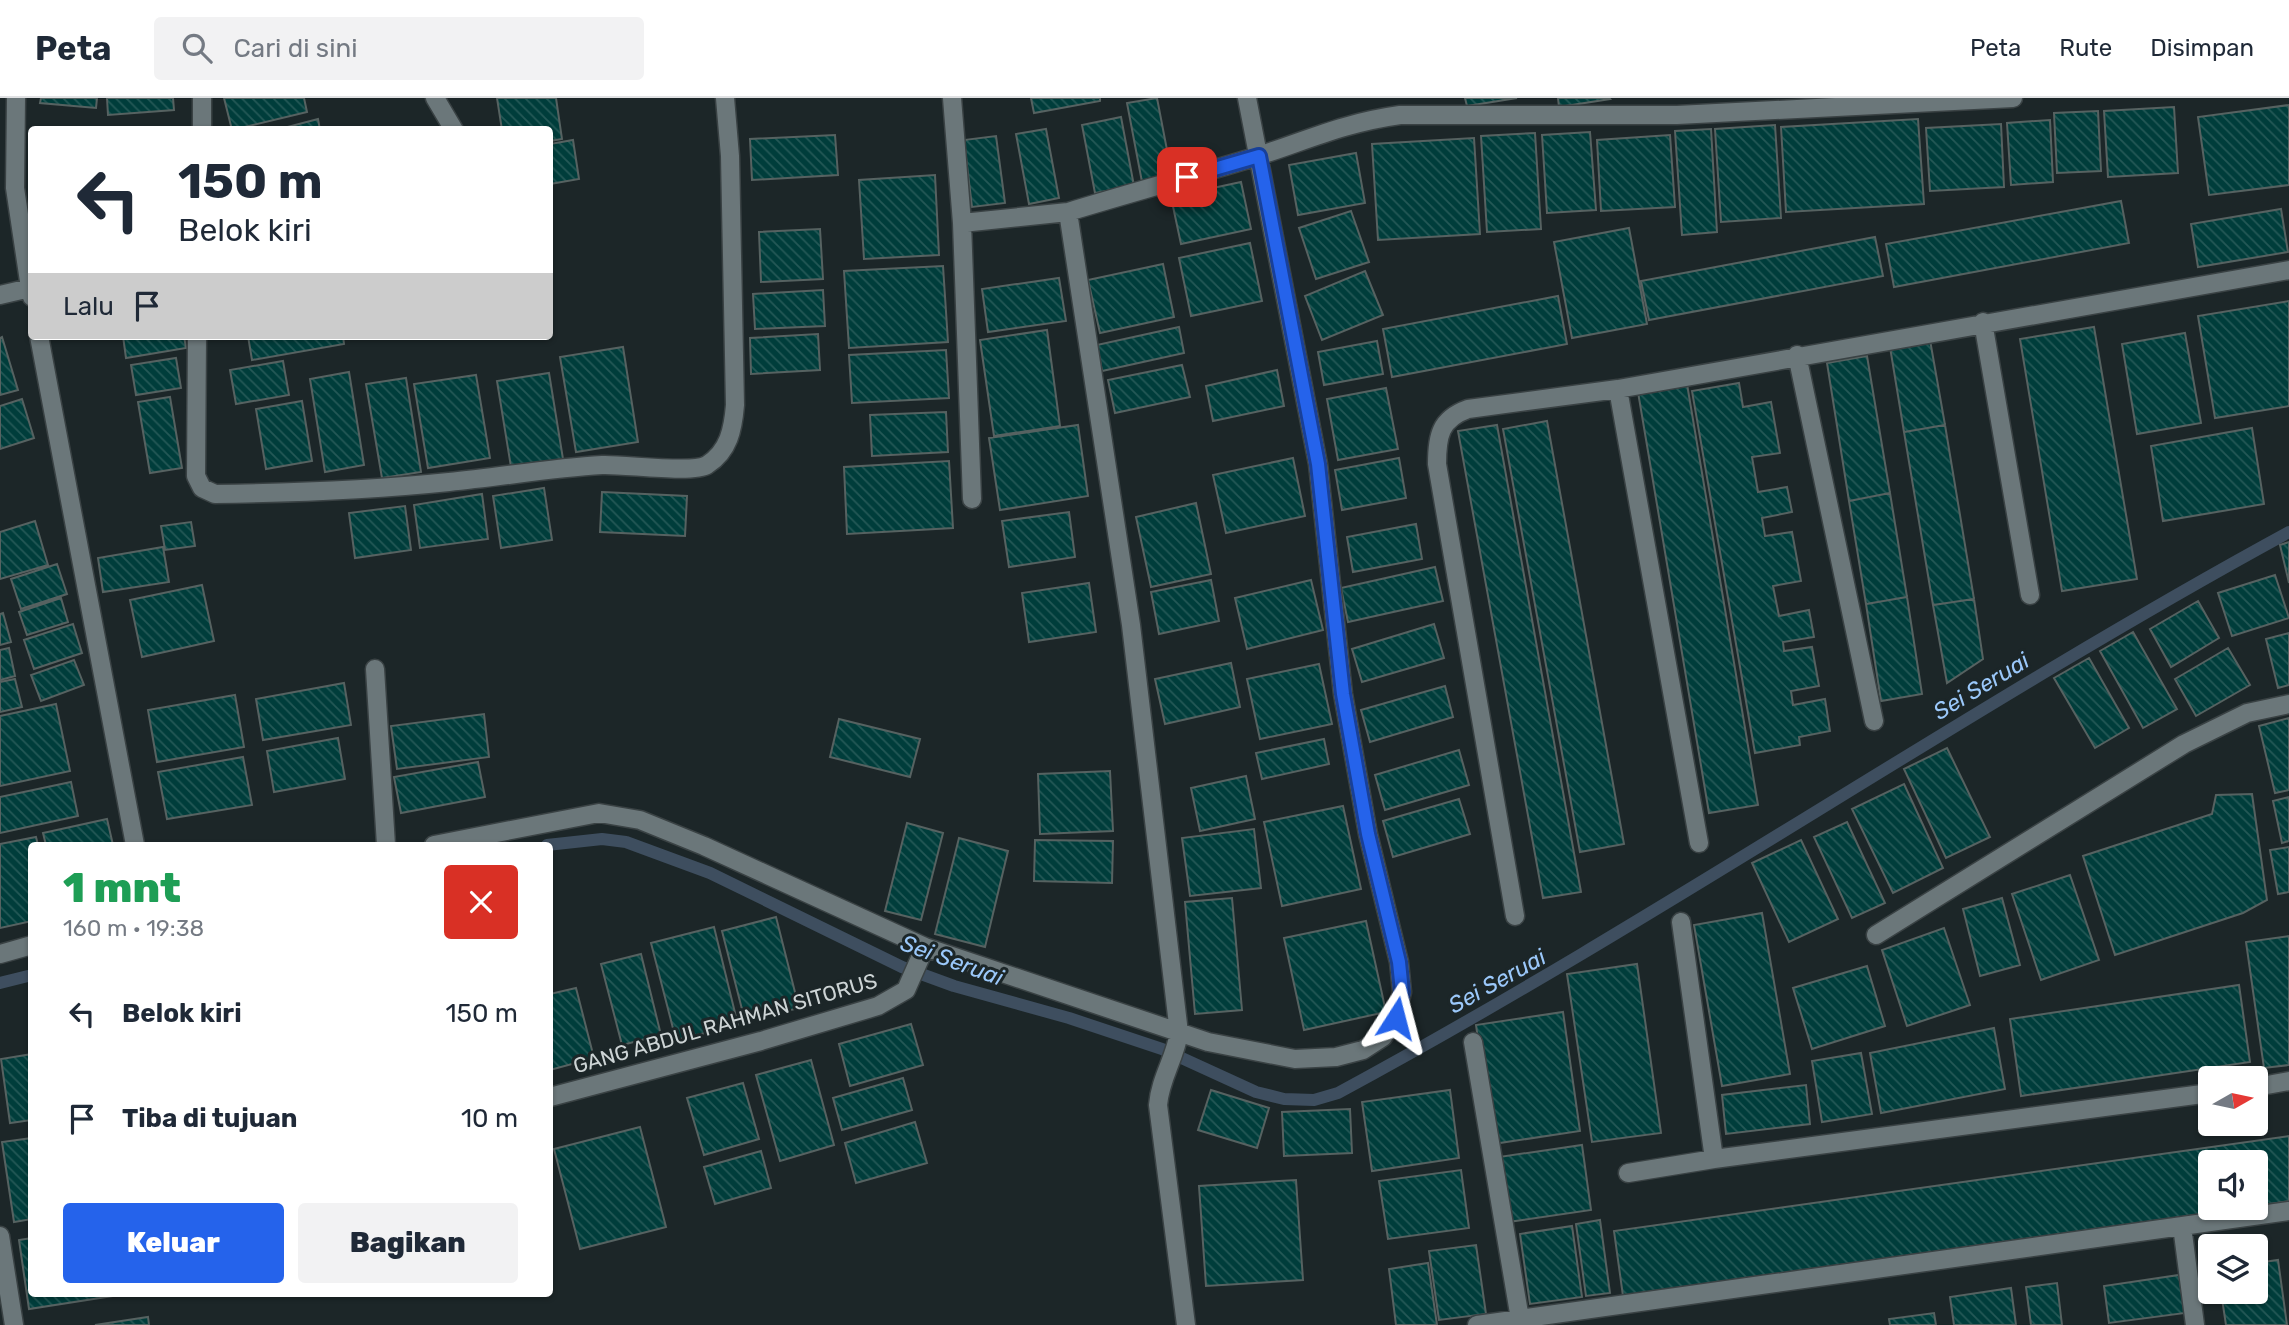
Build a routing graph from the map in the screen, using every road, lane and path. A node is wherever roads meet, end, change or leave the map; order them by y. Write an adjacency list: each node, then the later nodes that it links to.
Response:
1 (16, 98): 16 (street)
2 (202, 98): 10 (street)
3 (435, 98): 11 (street)
4 (725, 98): 21 (street)
5 (952, 98): 14 (street)
6 (1247, 98): 12 (street)
7 (2013, 98): 9 (street)
8 (1449, 106): 9 (street); 12 (street)
9 (1676, 106)
10 (202, 126)
11 (452, 126)
12 (1259, 156): 13 (street); 39 (street)
13 (1068, 212): 14 (street); 39 (street)
14 (962, 223): 24 (street)
15 (2289, 270): 19 (street)
16 (28, 273)
17 (28, 293): 18 (street)
18 (0, 295)
19 (1983, 322): 22 (street); 25 (street)
20 (40, 340): 29 (street)
21 (197, 340)
22 (1797, 355): 23 (street); 28 (street)
23 (1618, 389): 32 (street); 33 (street)
24 (972, 499)
25 (2030, 594)
26 (375, 669): 30 (street)
27 (2289, 704): 35 (street)
28 (1874, 721)
29 (134, 842)
30 (386, 842)
31 (449, 842): 38 (street)
32 (1699, 843)
33 (1515, 916)
34 (1681, 922): 45 (street)
35 (1876, 935)
36 (28, 946): 37 (street)
37 (0, 954)
38 (922, 955): 39 (street); 44 (street, GANG ABDUL RAHMAN SITORUS)
39 (1178, 1040): 52 (street)
40 (1473, 1042): 50 (street)
41 (2289, 1082): 42 (street)
42 (2268, 1085)
43 (2198, 1095): 45 (street)
44 (553, 1096)
45 (1714, 1158): 46 (street)
46 (1628, 1173)
47 (2289, 1212): 48 (street)
48 (2182, 1226): 50 (street); 54 (street)
49 (0, 1236): 51 (street)
50 (1520, 1322): 53 (street)
51 (14, 1325)
52 (1186, 1325)
53 (1477, 1325)
54 (2195, 1325)

